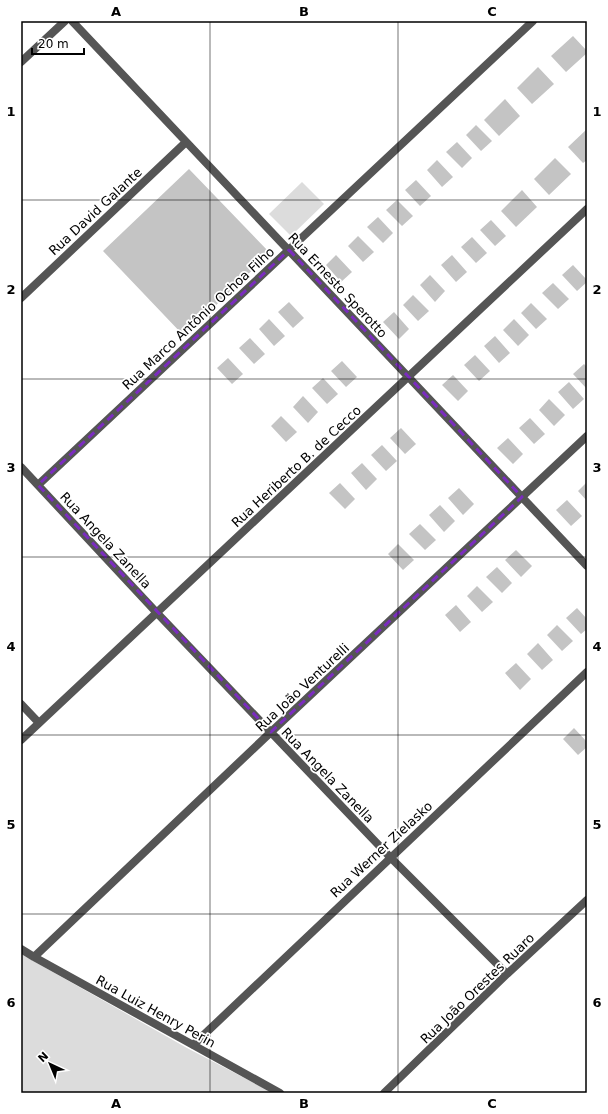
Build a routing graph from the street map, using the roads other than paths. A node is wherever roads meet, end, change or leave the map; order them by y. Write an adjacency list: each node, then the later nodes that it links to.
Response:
1 (65, 21): 4 (street)
2 (72, 21): 5 (street, Rua Ernesto Sperotto)
3 (533, 21): 7 (street, Rua Marco Antônio Ochoa Filho)
4 (21, 62)
5 (186, 142): 7 (street, Rua Ernesto Sperotto); 8 (street, Rua David Galante)
6 (587, 209): 9 (street, Rua Heriberto B. de Cecco)
7 (289, 250): 9 (street, Rua Ernesto Sperotto); 12 (street, Rua Marco Antônio Ochoa Filho)
8 (21, 298)
9 (408, 377): 13 (street, Rua Ernesto Sperotto); 15 (street, Rua Heriberto B. de Cecco)
10 (587, 436): 13 (street, Rua João Venturelli)
11 (21, 467): 12 (street, Rua Angela Zanella)
12 (38, 485): 15 (street, Rua Angela Zanella)
13 (522, 497): 14 (street, Rua Ernesto Sperotto); 19 (street, Rua João Venturelli)
14 (587, 566)
15 (157, 613): 18 (street, Rua Heriberto B. de Cecco); 19 (street, Rua Angela Zanella)
16 (587, 672): 21 (street, Rua Werner Zielasko)
17 (21, 704): 18 (street)
18 (39, 723): 20 (street, Rua Heriberto B. de Cecco)
19 (271, 732): 21 (street, Rua Angela Zanella); 24 (street, Rua João Venturelli)
20 (21, 740)
21 (390, 857): 25 (street, Rua Angela Zanella); 26 (street, Rua Werner Zielasko)
22 (587, 900): 25 (street, Rua João Orestes Ruaro)
23 (21, 949): 24 (street, Rua Luiz Henry Perin)
24 (34, 957): 26 (street, Rua Luiz Henry Perin)
25 (507, 974): 28 (street, Rua João Orestes Ruaro)
26 (193, 1045): 27 (street, Rua Luiz Henry Perin)
27 (280, 1093)
28 (384, 1093)

